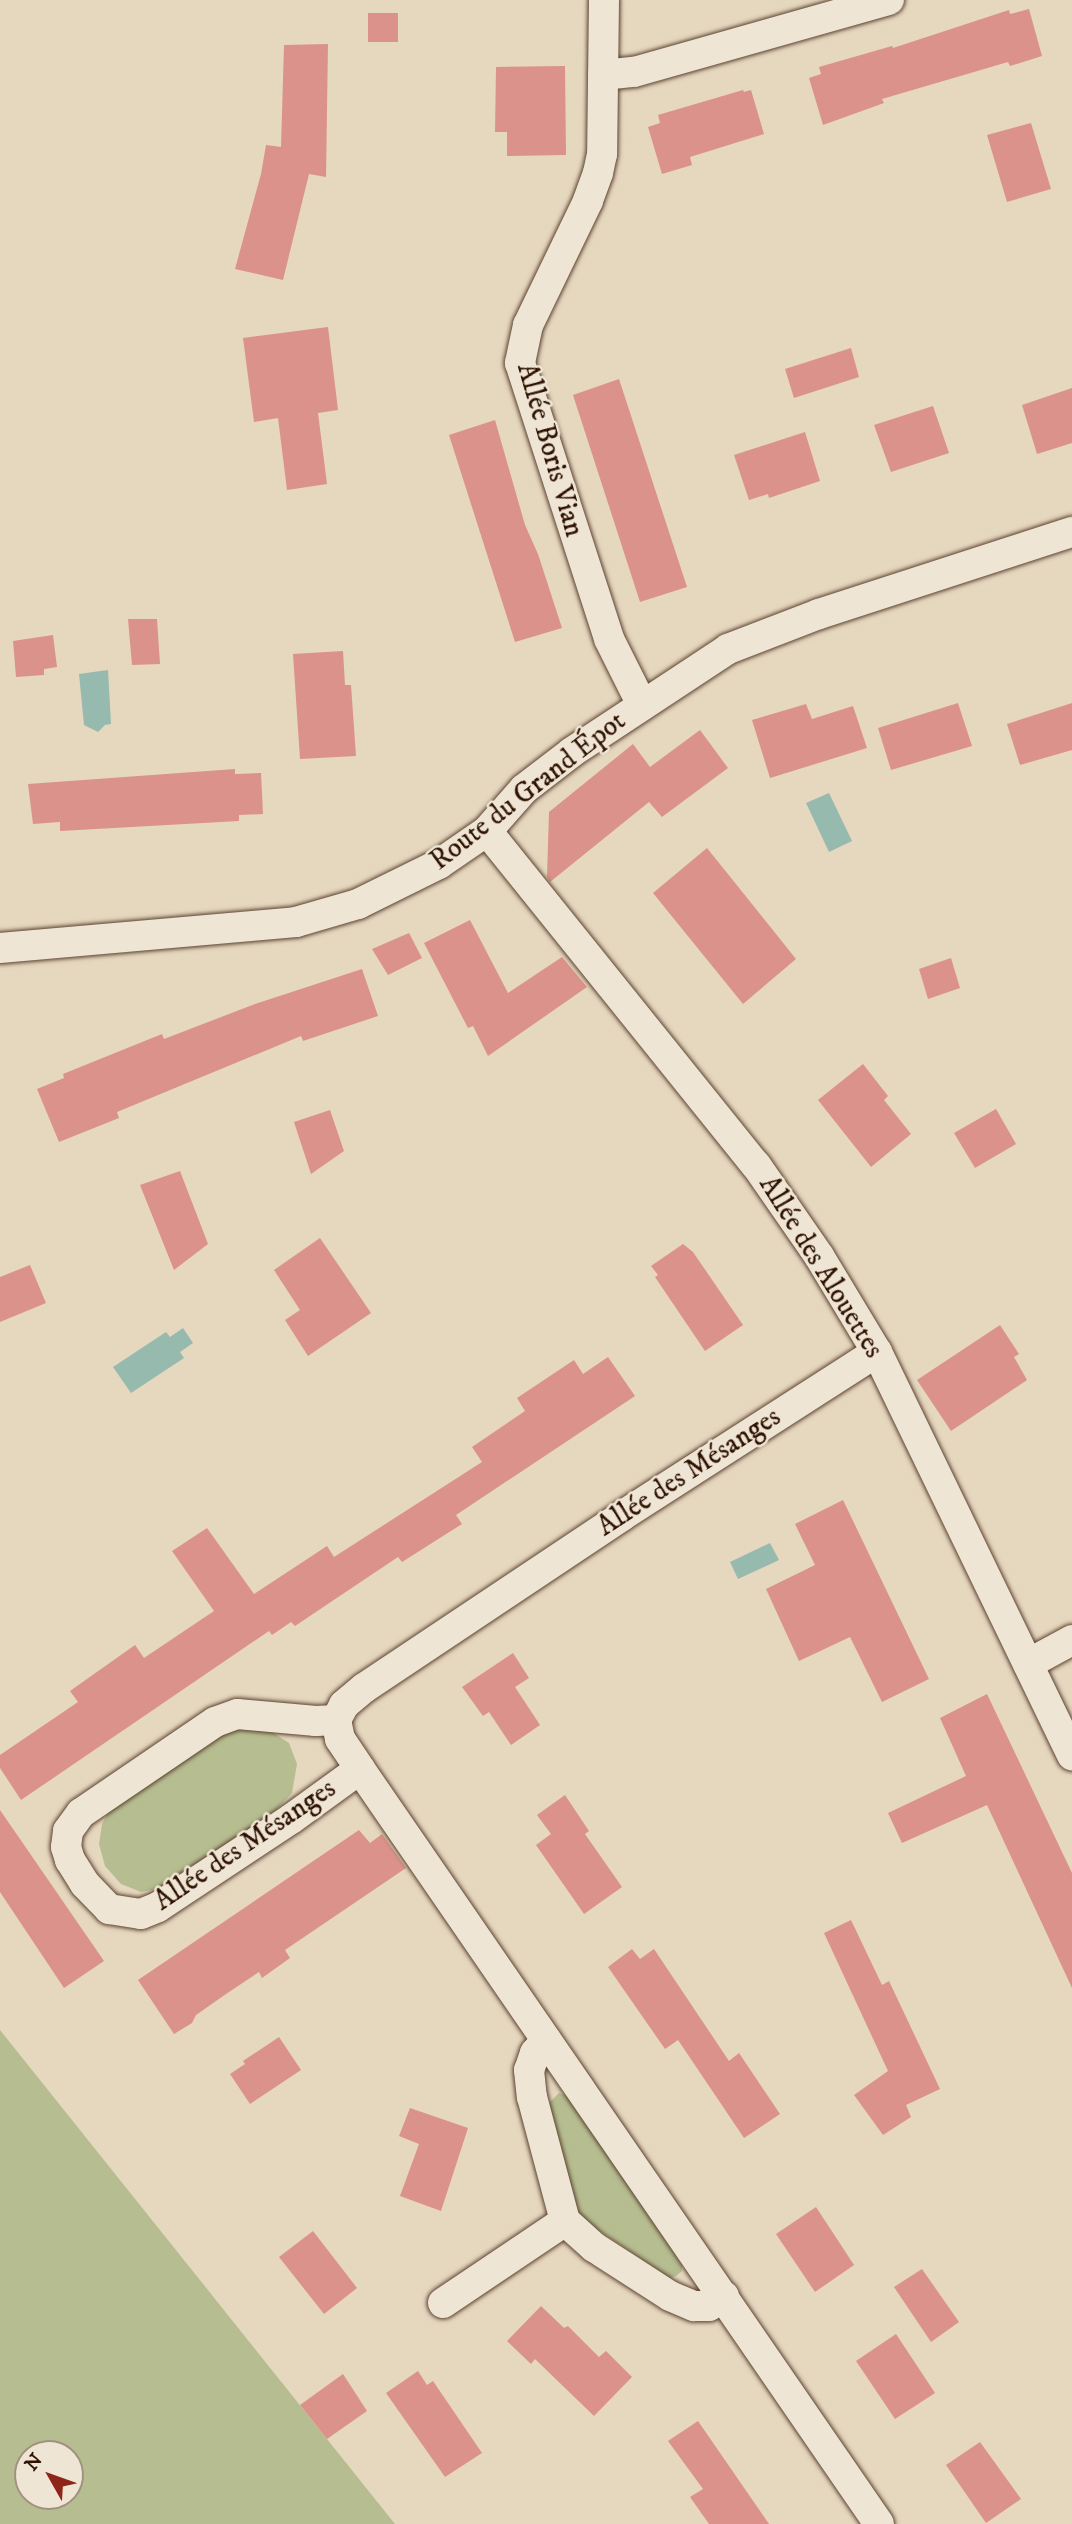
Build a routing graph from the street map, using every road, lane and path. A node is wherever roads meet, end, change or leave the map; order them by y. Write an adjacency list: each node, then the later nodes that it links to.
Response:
1 (604, 0): 3 (street, Allée Boris Vian)
2 (889, 0): 3 (street)
3 (603, 75): 5 (street, Allée Boris Vian)
4 (1072, 532): 5 (street, Route du Grand Épot)
5 (641, 703): 6 (street, Route du Grand Épot)
6 (487, 831): 7 (street, Route du Grand Épot); 8 (street, Allée des Alouettes)
7 (0, 948)
8 (877, 1352): 10 (street, Allée des Alouettes); 11 (street, Allée des Mésanges)
9 (1072, 1640): 10 (street)
10 (1028, 1664): 12 (street, Allée des Alouettes)
11 (336, 1720): 13 (street, Allée des Mésanges); 13 (street, Allée des Mésanges)
12 (1072, 1755)
13 (360, 1769): 14 (street, Allée des Mésanges)
14 (546, 2040): 15 (street); 16 (street, Allée des Mésanges)
15 (565, 2221): 16 (street); 17 (street)
16 (724, 2296): 18 (street, Allée des Mésanges)
17 (443, 2303)
18 (879, 2524)

